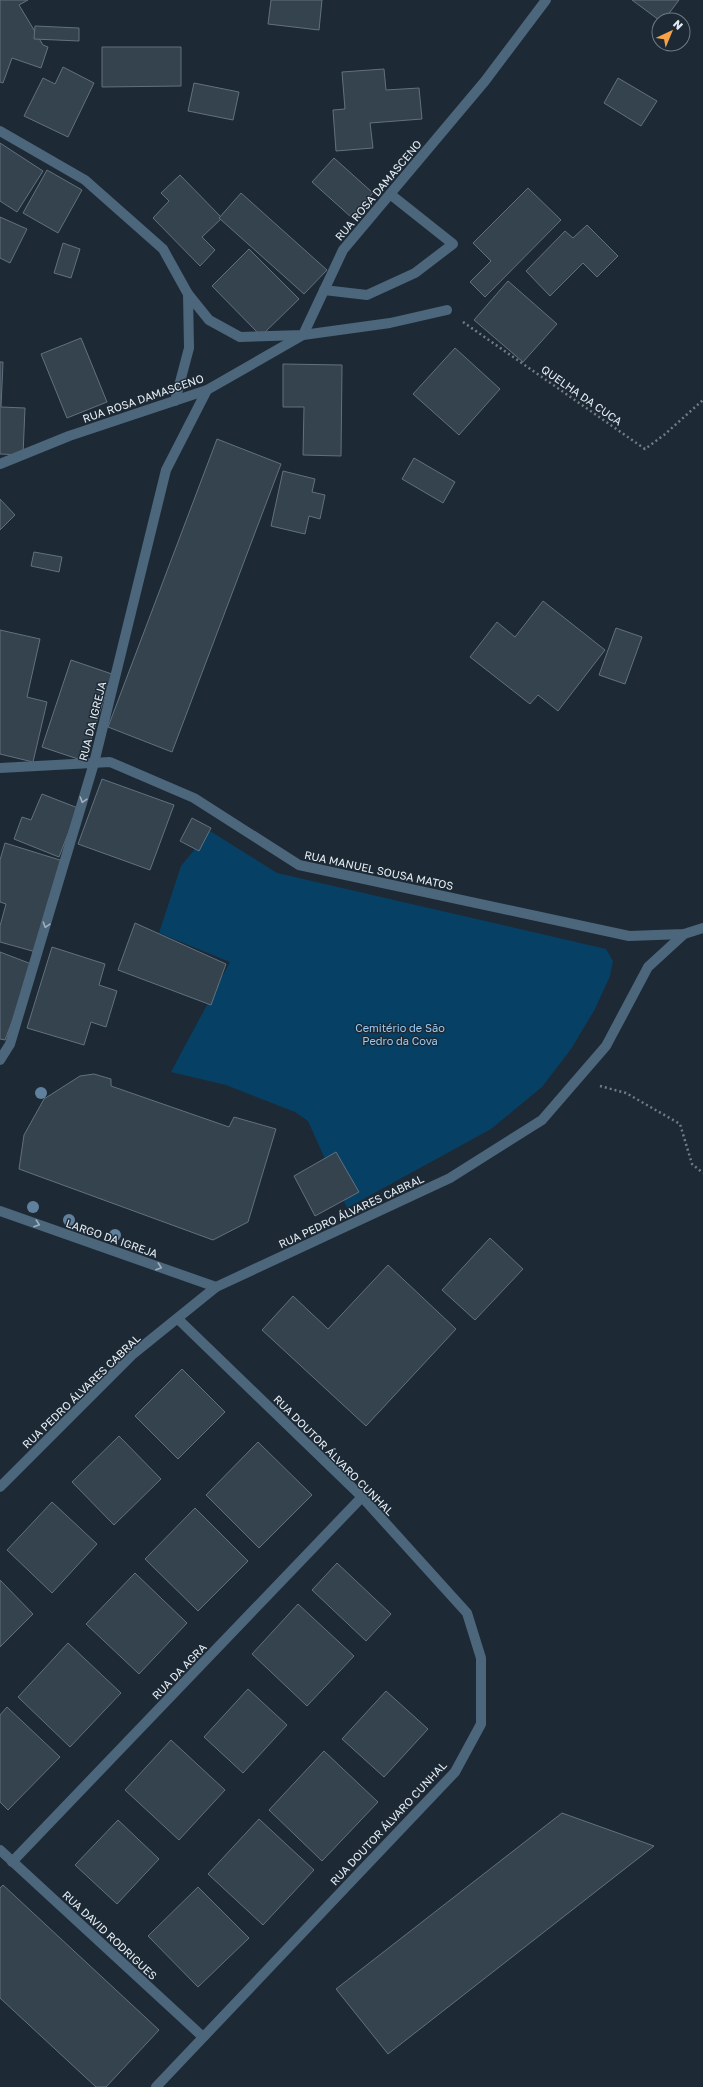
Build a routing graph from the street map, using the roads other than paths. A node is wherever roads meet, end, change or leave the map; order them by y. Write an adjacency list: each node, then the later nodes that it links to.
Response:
1 (546, 0): 3 (street, RUA ROSA DAMASCENO)
2 (0, 131): 5 (street)
3 (390, 194): 4 (street, RUA ROSA DAMASCENO); 4 (street)
4 (324, 290): 7 (street, RUA ROSA DAMASCENO)
5 (188, 294): 7 (street); 9 (street)
6 (447, 310): 7 (street)
7 (303, 336): 8 (street, RUA ROSA DAMASCENO)
8 (207, 390): 9 (street, RUA ROSA DAMASCENO); 11 (street, RUA DA IGREJA)
9 (175, 401): 10 (street, RUA ROSA DAMASCENO)
10 (0, 464)
11 (94, 763): 12 (street, RUA MANUEL SOUSA MATOS); 14 (street, RUA MANUEL SOUSA MATOS); 15 (street, RUA DA IGREJA, one-way to 15)
12 (0, 768)
13 (703, 928): 14 (street, RUA MANUEL SOUSA MATOS)
14 (684, 934): 17 (street, RUA PEDRO ÁLVARES CABRAL)
15 (0, 1060)
16 (0, 1211): 17 (street, LARGO DA IGREJA, one-way to 17)
17 (216, 1287): 18 (street, RUA PEDRO ÁLVARES CABRAL)
18 (178, 1319): 19 (street, RUA PEDRO ÁLVARES CABRAL); 20 (street, RUA DOUTOR ÁLVARO CUNHAL)
19 (0, 1487)
20 (362, 1498): 22 (street, RUA DA AGRA); 23 (street, RUA DOUTOR ÁLVARO CUNHAL)
21 (0, 1850): 22 (street, RUA DAVID RODRIGUES)
22 (12, 1862): 23 (street, RUA DAVID RODRIGUES)
23 (203, 2037): 24 (street, RUA DOUTOR ÁLVARO CUNHAL)
24 (156, 2087)

